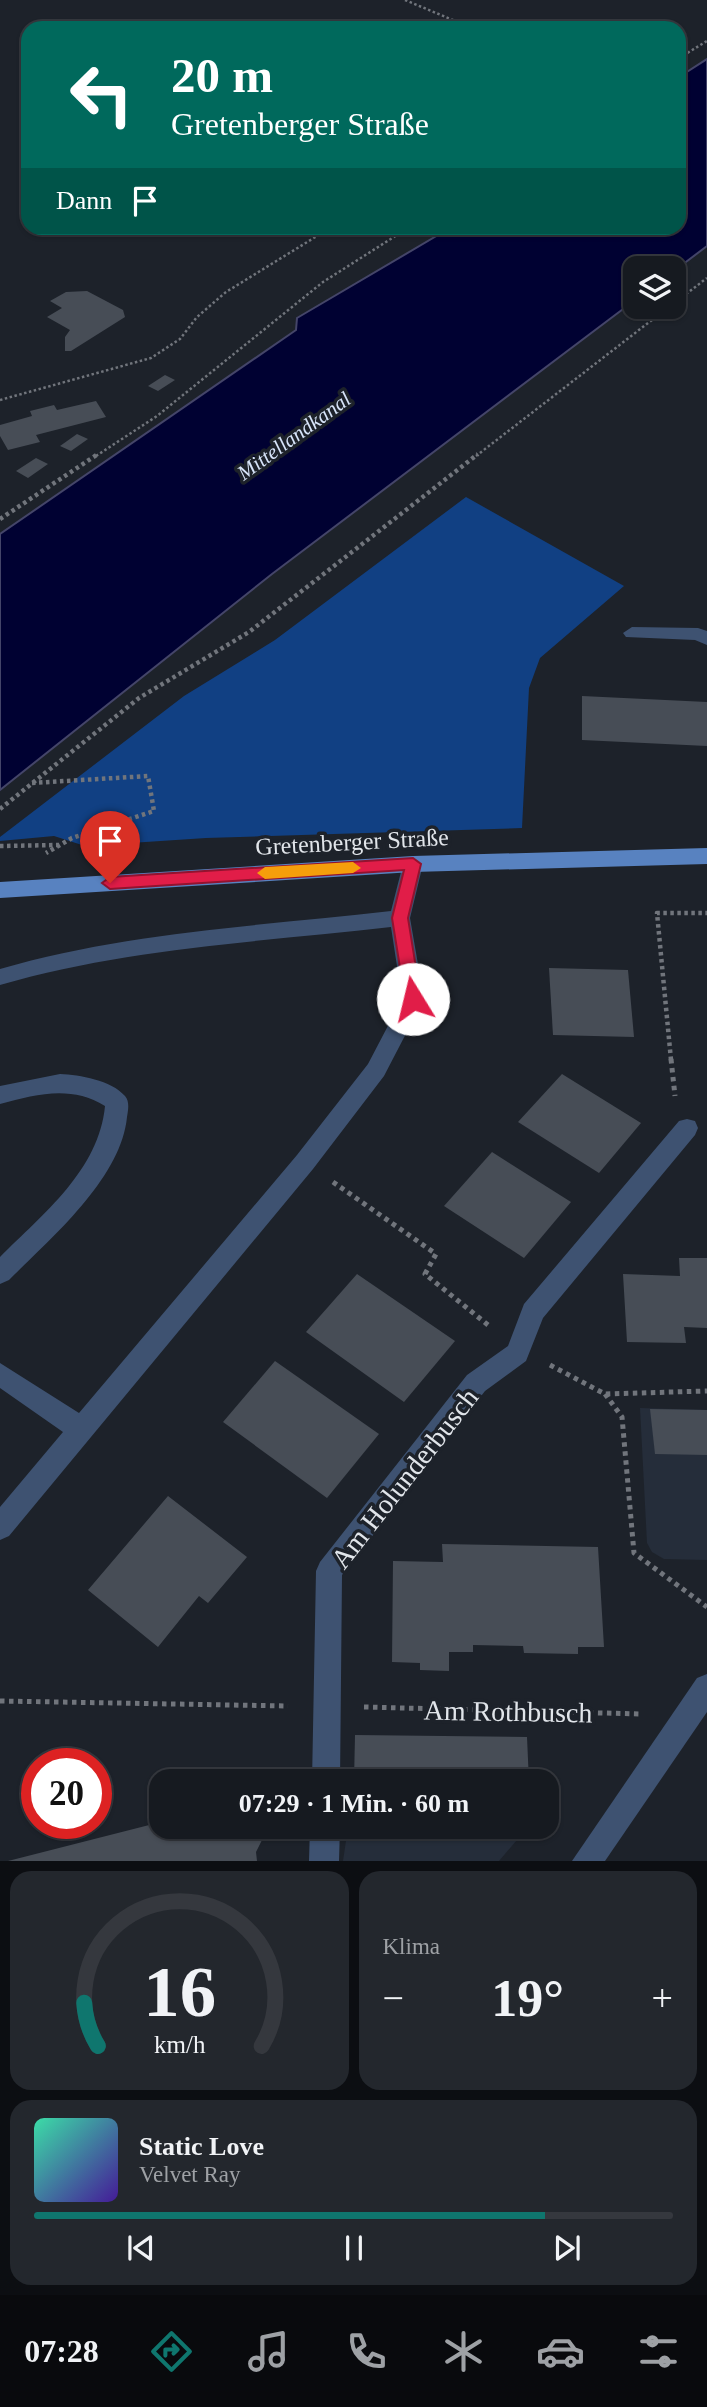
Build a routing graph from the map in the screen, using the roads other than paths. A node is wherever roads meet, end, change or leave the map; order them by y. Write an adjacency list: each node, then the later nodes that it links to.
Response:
1 (632, 633): 2 (street)
2 (707, 639)
3 (707, 856): 4 (main road, Gretenberger Straße)
4 (413, 864): 5 (main road, Gretenberger Straße); 6 (street)
5 (0, 890)
6 (400, 918): 7 (street); 12 (street)
7 (0, 977)
8 (0, 1095): 10 (street)
9 (687, 1128): 15 (street, Am Holunderbusch)
10 (0, 1273)
11 (0, 1374): 12 (street)
12 (82, 1430): 13 (street)
13 (0, 1527)
14 (707, 1688): 18 (street)
15 (326, 1769)
16 (325, 1839): 17 (street)
17 (324, 1861)
18 (587, 1861)

